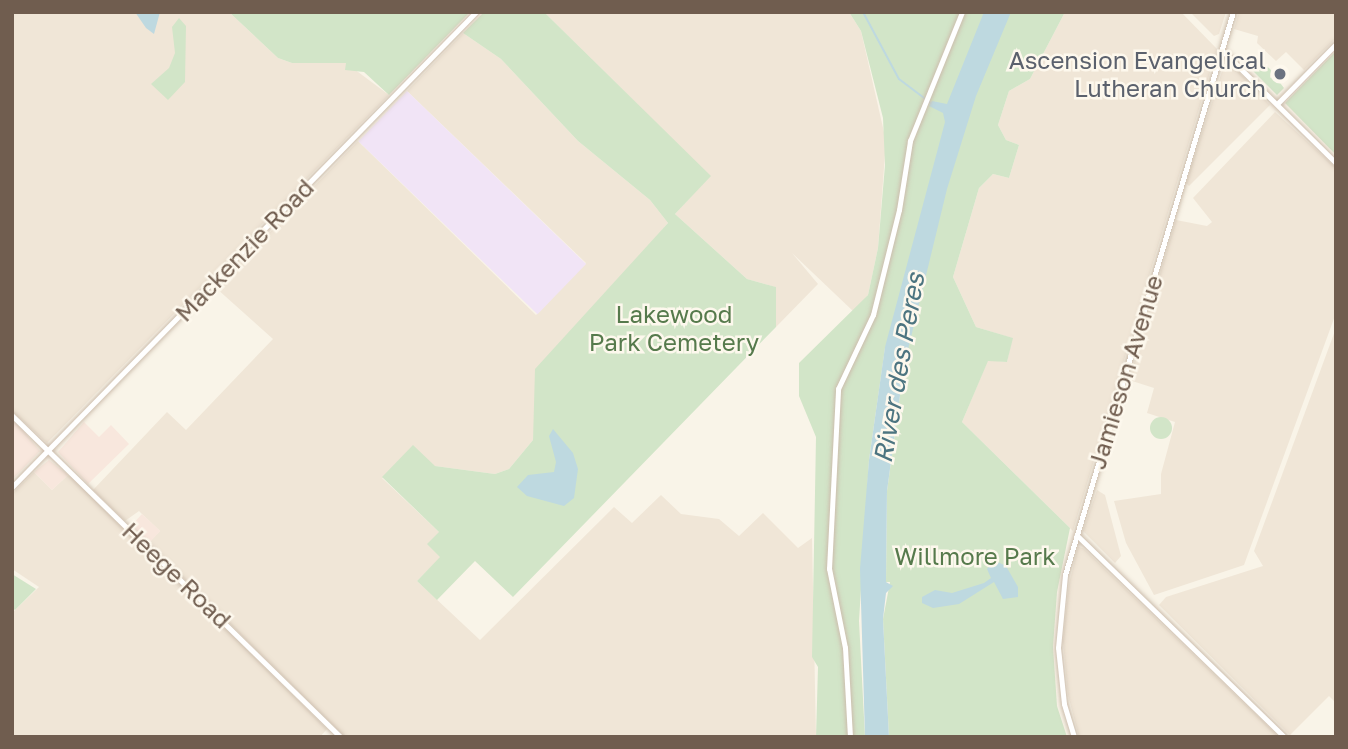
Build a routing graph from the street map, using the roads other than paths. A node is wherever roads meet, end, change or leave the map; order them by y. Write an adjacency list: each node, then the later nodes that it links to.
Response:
1 (476, 12): 9 (main road, Mackenzie Road)
2 (962, 12): 13 (main road)
3 (1233, 12): 5 (main road, Jamieson Avenue)
4 (1336, 44): 6 (main road)
5 (1222, 49): 6 (main road); 11 (main road, Jamieson Avenue)
6 (1277, 104): 7 (main road)
7 (1336, 163)
8 (12, 415): 9 (main road, Heege Road)
9 (49, 450): 10 (main road, Mackenzie Road); 12 (main road, Heege Road)
10 (12, 487)
11 (1076, 535): 14 (main road, Jamieson Avenue); 15 (main road)
12 (341, 737)
13 (850, 737)
14 (1074, 737)
15 (1285, 737)

